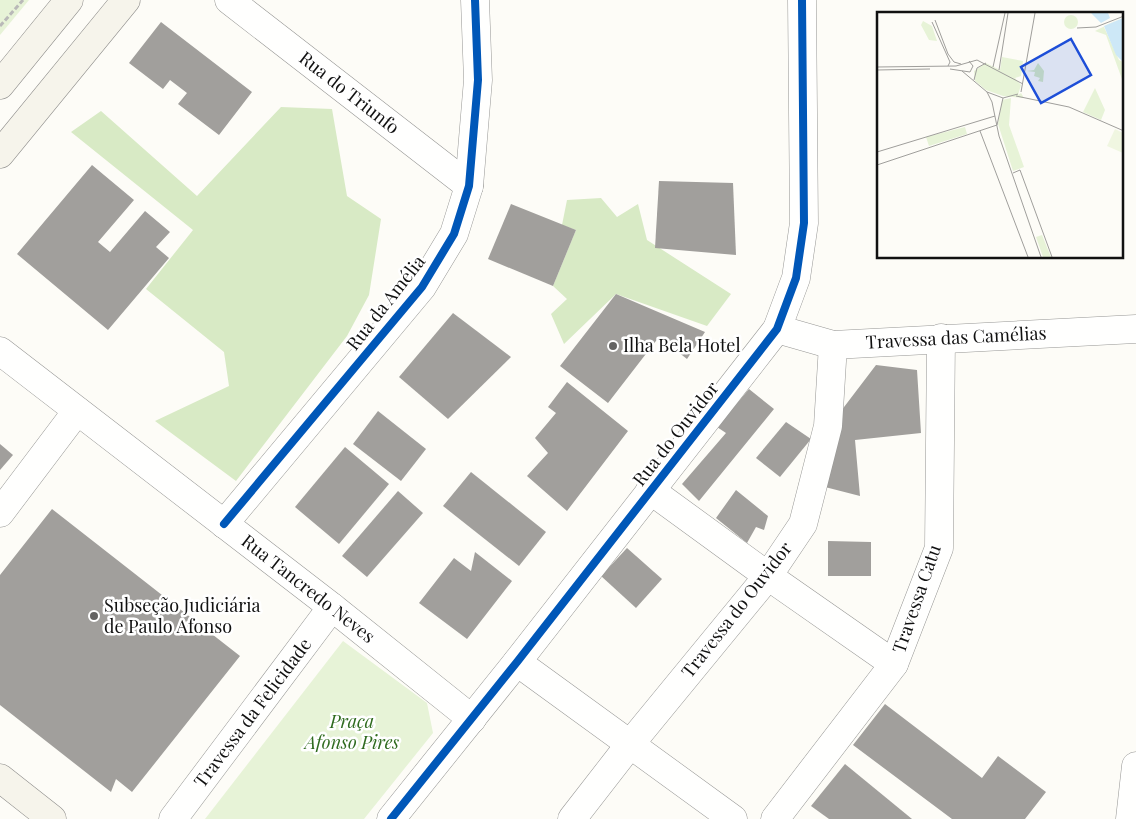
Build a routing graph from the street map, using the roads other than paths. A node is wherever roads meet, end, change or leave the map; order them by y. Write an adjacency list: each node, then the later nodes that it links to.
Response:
1 (69, 0): 6 (street)
2 (126, 0): 7 (street)
3 (228, 0): 8 (street, Rua do Triunfo)
4 (475, 0): 8 (street, Rua da Amélia)
5 (802, 0): 10 (street, Rua do Ouvidor)
6 (0, 84)
7 (0, 154)
8 (469, 186): 17 (street, Rua da Amélia)
9 (1136, 328): 11 (street, Travessa das Camélias)
10 (777, 329): 12 (street, Travessa das Camélias); 15 (street, Rua do Ouvidor)
11 (941, 338): 12 (street, Travessa das Camélias); 21 (street, Travessa Catu)
12 (833, 345): 18 (street, Travessa do Ouvidor)
13 (0, 351): 14 (street, Rua Tancredo Neves)
14 (77, 411): 16 (street); 17 (street, Rua Tancredo Neves)
15 (650, 490): 18 (street); 20 (street, Rua do Ouvidor)
16 (0, 513)
17 (224, 524): 19 (street, Rua Tancredo Neves)
18 (768, 576): 21 (street); 23 (street, Travessa do Ouvidor)
19 (332, 607): 22 (street, Rua Tancredo Neves); 28 (street, Travessa da Felicidade)
20 (518, 662): 22 (street, Rua do Ouvidor); 23 (street)
21 (894, 664): 27 (street, Travessa Catu)
22 (472, 719): 29 (street, Rua do Ouvidor)
23 (631, 743): 30 (street, Travessa do Ouvidor); 31 (street)
24 (1136, 766): 32 (street)
25 (0, 778): 26 (street)
26 (36, 814)
27 (785, 816)
28 (174, 819)
29 (391, 819)
30 (572, 819)
31 (734, 819)
32 (1130, 819)

